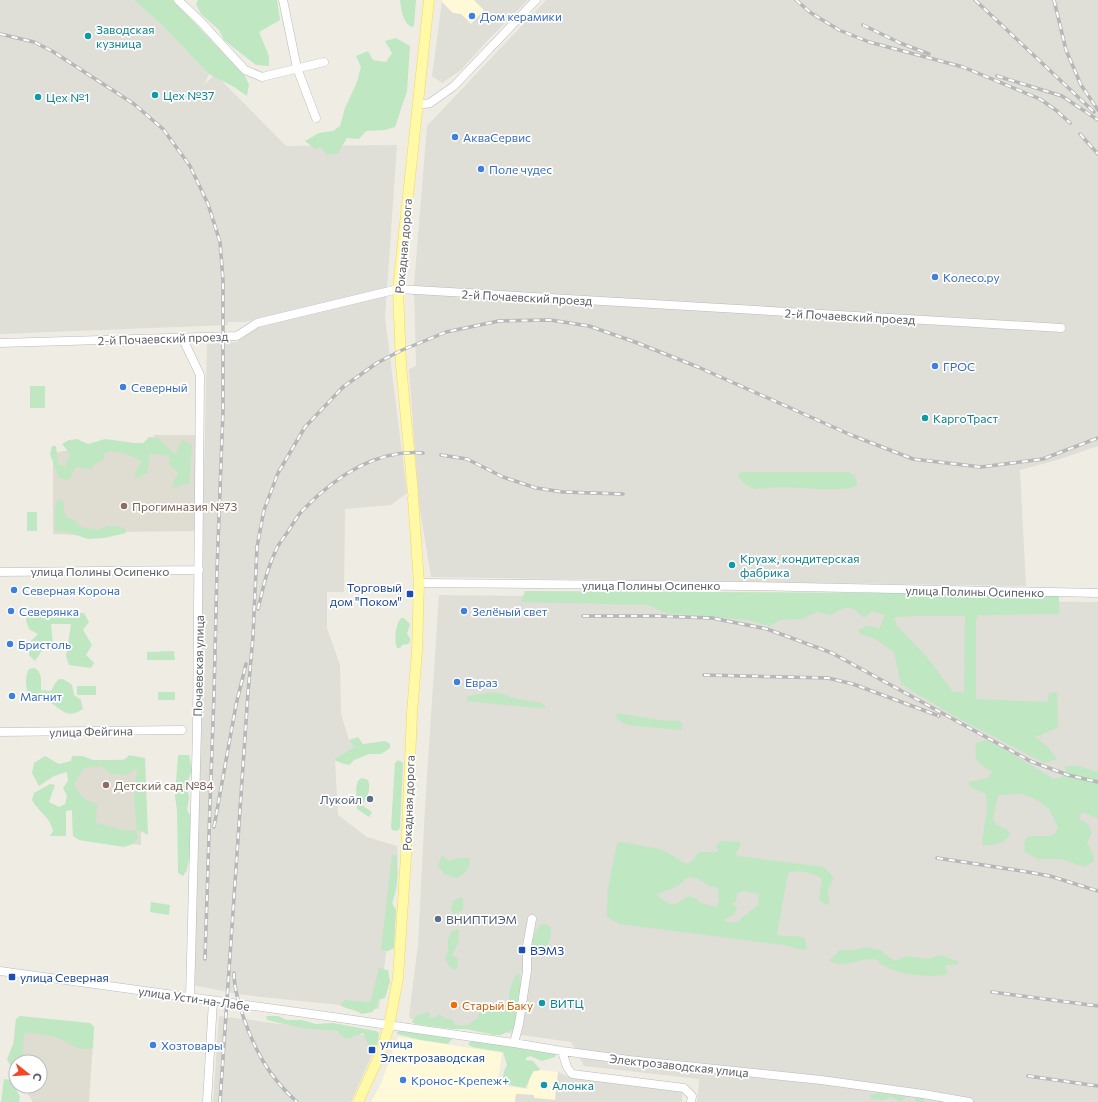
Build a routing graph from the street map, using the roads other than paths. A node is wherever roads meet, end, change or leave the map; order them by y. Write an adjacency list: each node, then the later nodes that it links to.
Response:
1 (178, 0): 6 (street)
2 (283, 0): 6 (street)
3 (429, 0): 7 (main road, Рокадная дорога)
4 (536, 0): 7 (street)
5 (324, 62): 6 (street)
6 (297, 68): 8 (street)
7 (418, 105): 9 (main road, Рокадная дорога)
8 (316, 118)
9 (398, 290): 10 (street, 2-й Почаевский проезд); 11 (street, 2-й Почаевский проезд); 15 (main road, Рокадная дорога)
10 (1061, 328)
11 (182, 337): 12 (street, 2-й Почаевский проезд); 13 (street, Почаевская улица)
12 (0, 343)
13 (199, 570): 14 (street, улица Полины Осипенко); 21 (street, Почаевская улица)
14 (0, 572)
15 (419, 584): 16 (street, улица Полины Осипенко); 23 (main road, Рокадная дорога)
16 (1098, 592)
17 (182, 730): 18 (street, улица Фейгина)
18 (0, 732)
19 (532, 919): 24 (street)
20 (0, 971): 21 (street, улица Усти-на-Лабе)
21 (190, 998): 22 (street, улица Усти-на-Лабе)
22 (213, 1001): 23 (street, улица Усти-на-Лабе); 26 (street)
23 (389, 1026): 24 (street, Электрозаводская улица); 27 (main road, Рокадная дорога)
24 (514, 1043): 25 (street, Электрозаводская улица)
25 (562, 1051): 28 (street); 29 (street, Электрозаводская улица)
26 (207, 1102)
27 (358, 1102)
28 (691, 1102)
29 (969, 1102)

